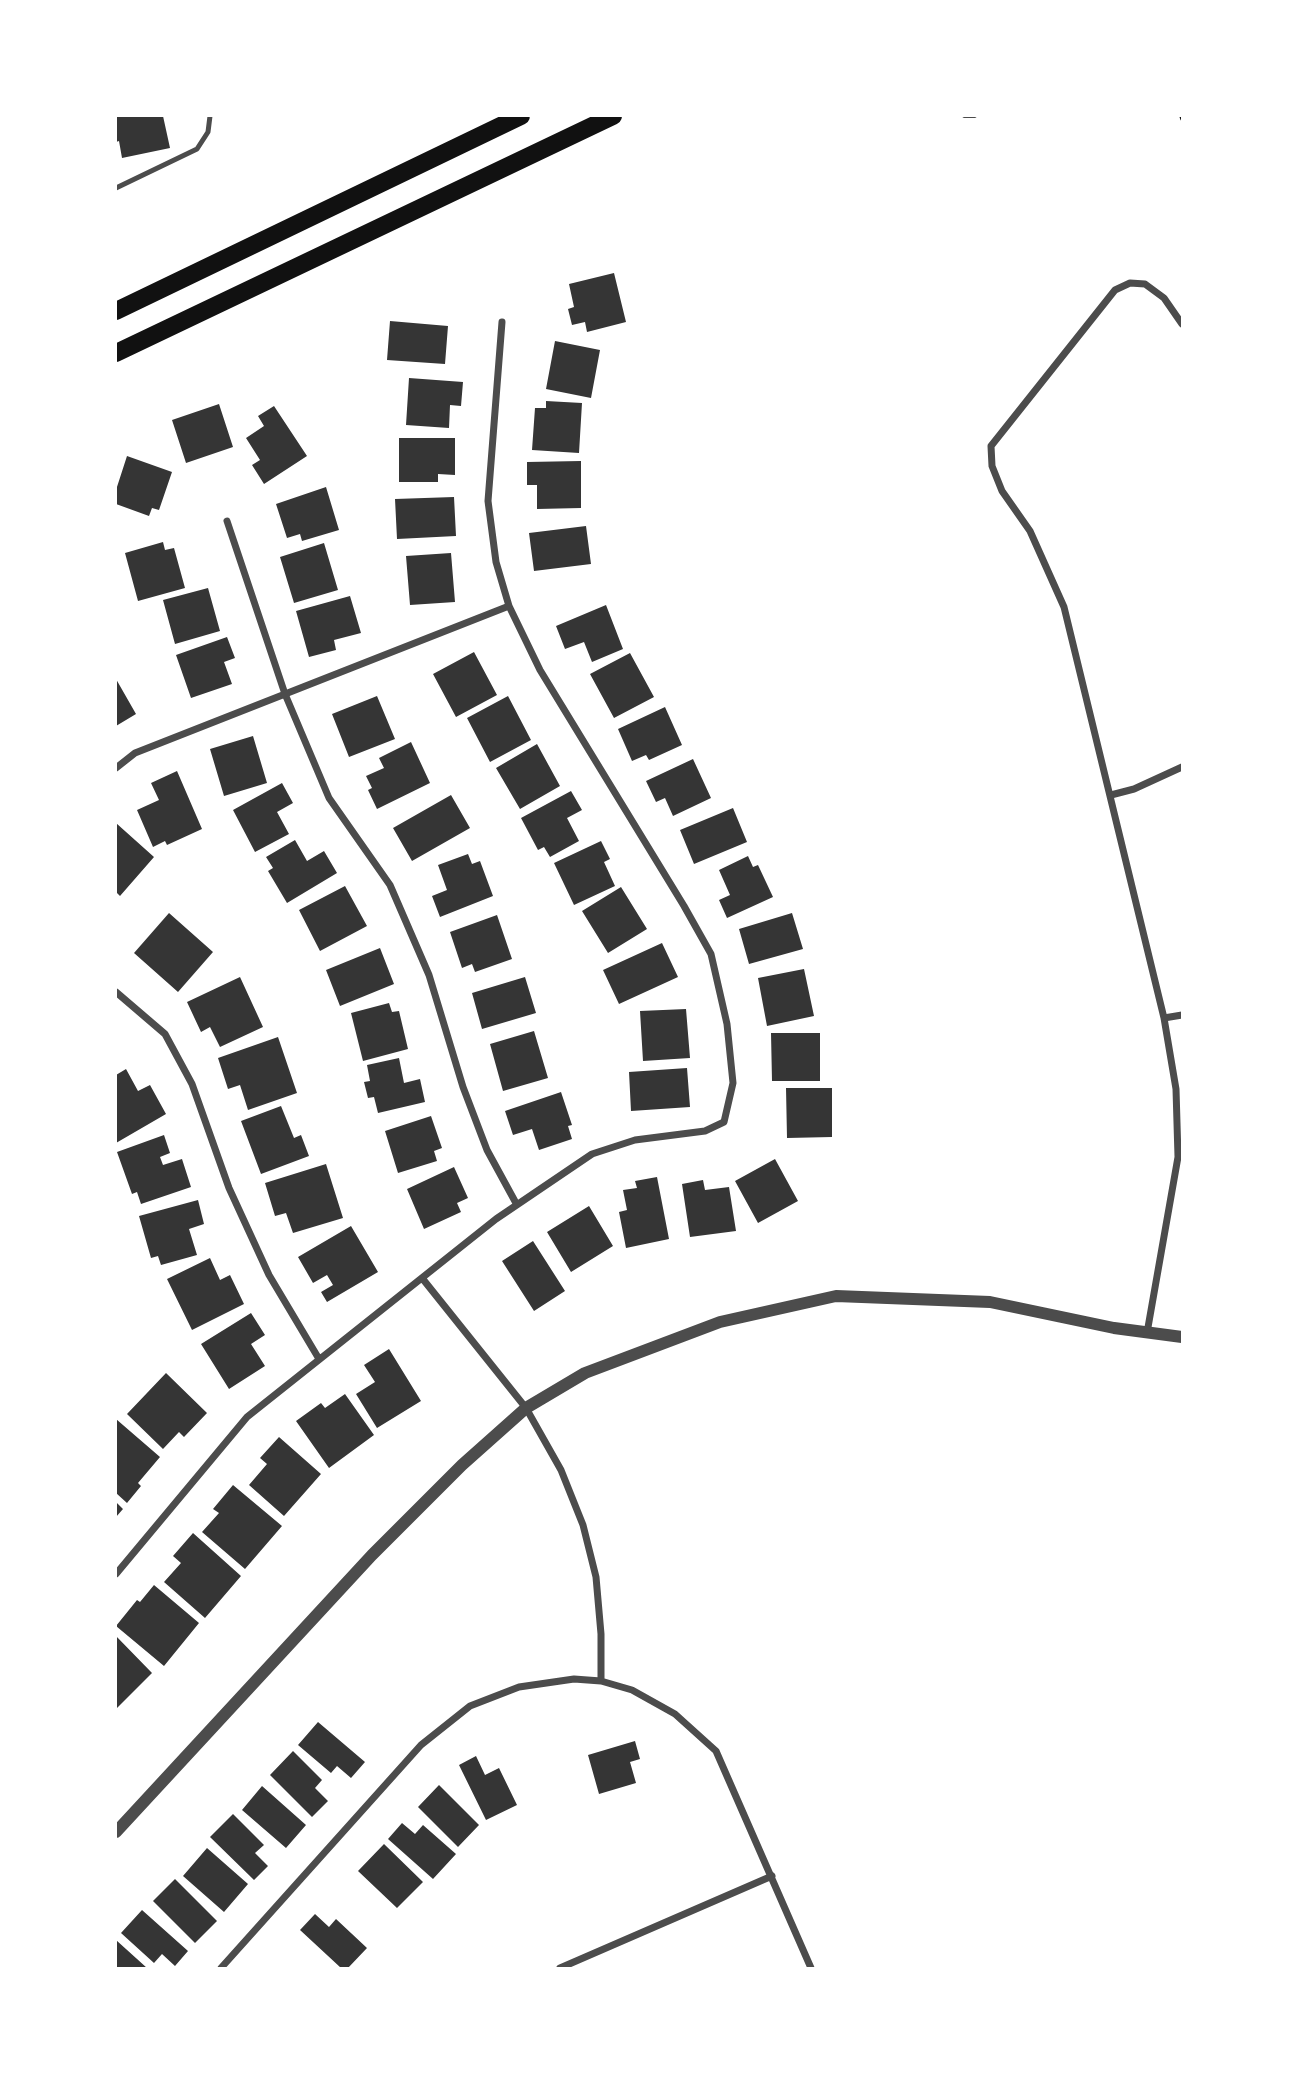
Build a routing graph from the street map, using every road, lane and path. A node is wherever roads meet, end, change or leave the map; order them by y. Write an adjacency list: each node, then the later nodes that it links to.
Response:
1 (210, 116): 6 (lane)
2 (521, 116): 7 (main road)
3 (613, 116): 10 (main road)
4 (964, 116): 5 (path)
5 (975, 116)
6 (116, 188)
7 (116, 311)
8 (502, 322): 12 (street)
9 (1182, 324): 16 (street)
10 (116, 353)
11 (227, 521): 13 (street)
12 (509, 606): 13 (street); 20 (street)
13 (285, 694): 15 (street); 20 (street)
14 (1182, 767): 16 (street)
15 (116, 768)
16 (1111, 795): 19 (street)
17 (116, 992): 24 (street)
18 (1182, 1015): 19 (street)
19 (1164, 1018): 22 (street)
20 (517, 1205): 21 (street)
21 (422, 1278): 24 (street); 25 (street)
22 (1147, 1332): 23 (street); 25 (street)
23 (1182, 1338)
24 (319, 1359): 26 (street)
25 (526, 1408): 27 (street); 28 (street)
26 (116, 1574)
27 (601, 1681): 29 (street); 30 (street)
28 (116, 1832)
29 (772, 1876): 31 (street); 32 (street)
30 (221, 1969)
31 (559, 1969)
32 (811, 1969)

